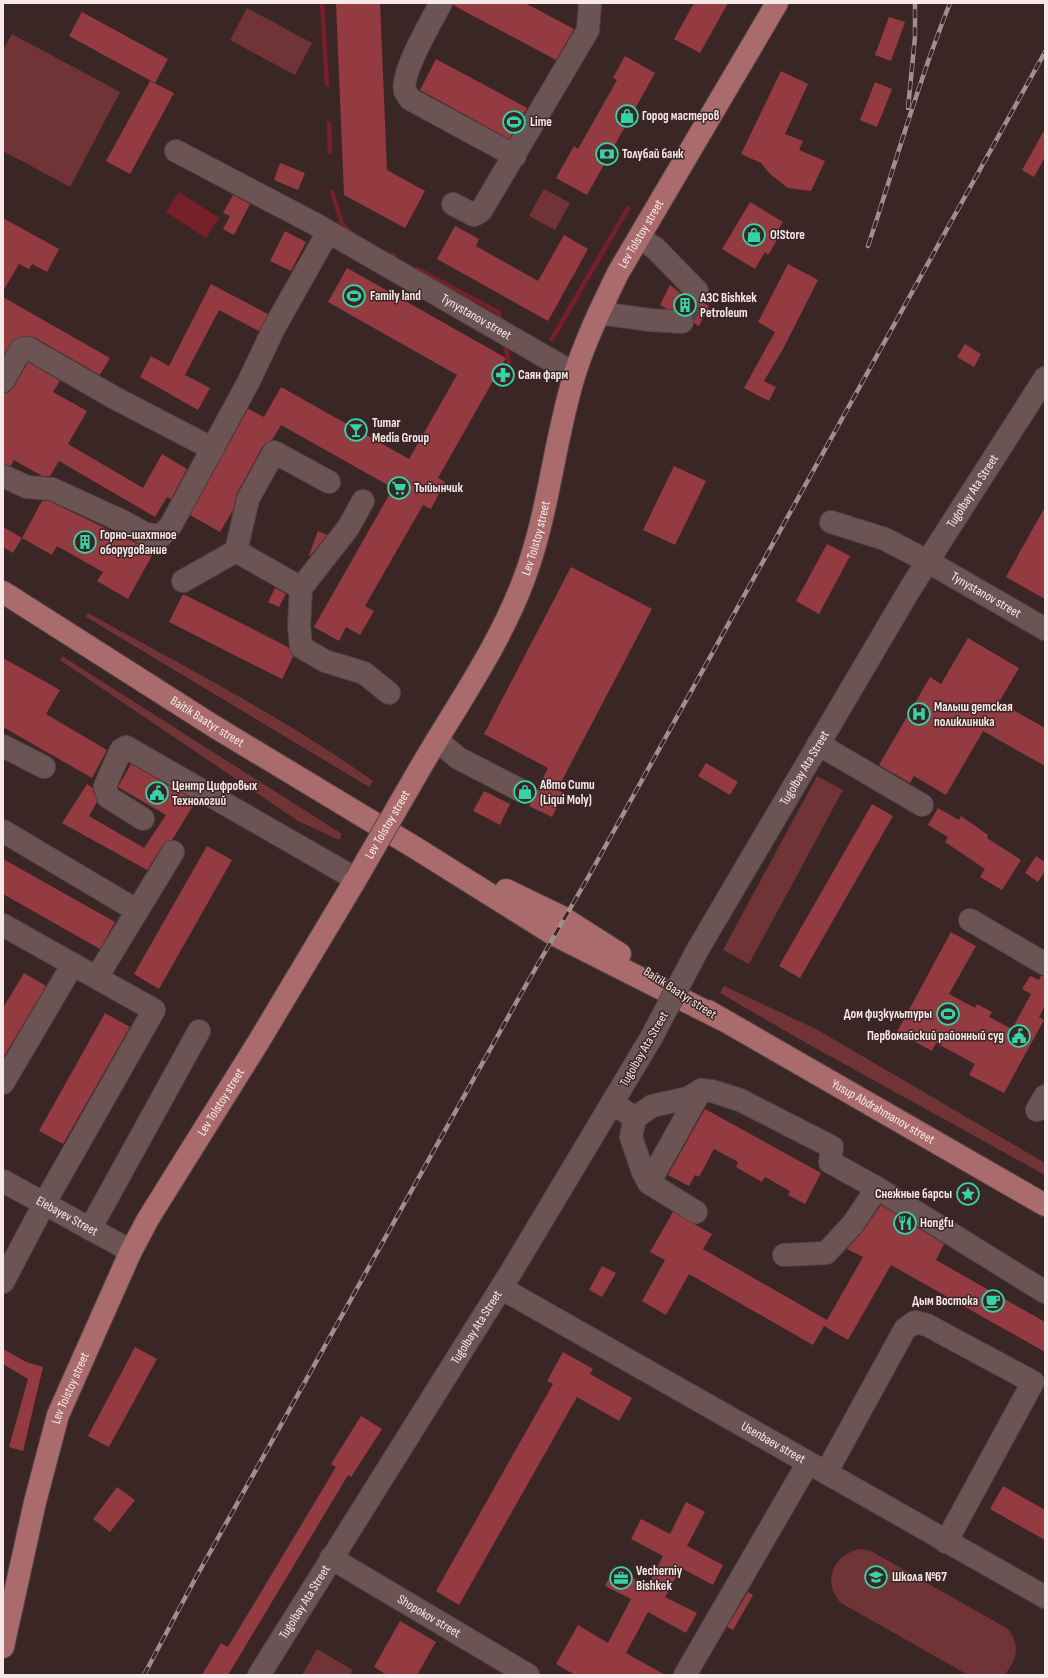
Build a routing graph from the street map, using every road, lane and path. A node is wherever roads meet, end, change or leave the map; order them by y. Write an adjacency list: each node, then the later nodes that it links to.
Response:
1 (441, 3): 5 (street)
2 (590, 3): 5 (street)
3 (777, 3): 8 (main road, Lev Tolstoy street)
4 (176, 151): 7 (street, Tynystanov street)
5 (515, 156): 6 (street)
6 (453, 204)
7 (322, 228): 12 (street, Tynystanov street); 15 (street)
8 (639, 238): 9 (street); 10 (main road, Lev Tolstoy street)
9 (697, 291)
10 (599, 313): 11 (street); 12 (main road, Lev Tolstoy street)
11 (682, 322)
12 (575, 374): 27 (main road, Lev Tolstoy street)
13 (1045, 378): 21 (street, Tugolbay Ata Street)
14 (3, 381): 15 (street)
15 (212, 449): 16 (street)
16 (3, 476)
17 (329, 482): 20 (street)
18 (363, 501): 23 (street)
19 (831, 522): 21 (street, Tynystanov street)
20 (236, 551): 22 (street); 23 (street)
21 (927, 562): 25 (street, Tynystanov street); 28 (street, Tugolbay Ata Street)
22 (183, 581)
23 (301, 588): 26 (street)
24 (3, 592): 43 (main road, Baitik Baatyr street)
25 (1045, 630)
26 (389, 693)
27 (437, 740): 31 (street); 36 (main road, Lev Tolstoy street, bridge)
28 (818, 744): 32 (street); 47 (street, Tugolbay Ata Street, bridge)
29 (3, 746): 30 (street)
30 (44, 767)
31 (520, 790)
32 (922, 805)
33 (143, 819): 36 (street)
34 (3, 831): 37 (street)
35 (172, 852): 37 (street)
36 (356, 879): 56 (main road, Lev Tolstoy street)
37 (136, 910): 42 (street)
38 (970, 920): 41 (street)
39 (3, 924): 40 (street)
40 (73, 964): 42 (street); 45 (street)
41 (1045, 964)
42 (97, 977): 52 (street)
43 (721, 1019): 53 (main road, Yusup Abdrahmanov street)
44 (199, 1031): 55 (street)
45 (3, 1083)
46 (701, 1090): 48 (street); 50 (street); 51 (street)
47 (612, 1103): 48 (street); 59 (street, Tugolbay Ata Street)
48 (635, 1118): 50 (street)
49 (3, 1181): 52 (street, Elebayev Street)
50 (648, 1183): 54 (street)
51 (877, 1188): 57 (street); 60 (street)
52 (44, 1204): 55 (street, Elebayev Street); 58 (street)
53 (1045, 1204)
54 (696, 1212)
55 (90, 1229): 56 (street, Elebayev Street)
56 (131, 1251): 66 (main road, Lev Tolstoy street)
57 (784, 1255)
58 (3, 1282)
59 (501, 1288): 62 (street, Usenbaev street); 64 (street, Tugolbay Ata Street)
60 (1045, 1292)
61 (1039, 1386): 62 (street); 63 (street)
62 (817, 1468): 63 (street, Usenbaev street); 69 (street)
63 (946, 1542): 65 (street, Usenbaev street)
64 (331, 1558): 67 (street, Tugolbay Ata Street); 68 (street, Shopokov street)
65 (1045, 1597)
66 (3, 1647)
67 (259, 1675)
68 (528, 1675)
69 (685, 1675)

